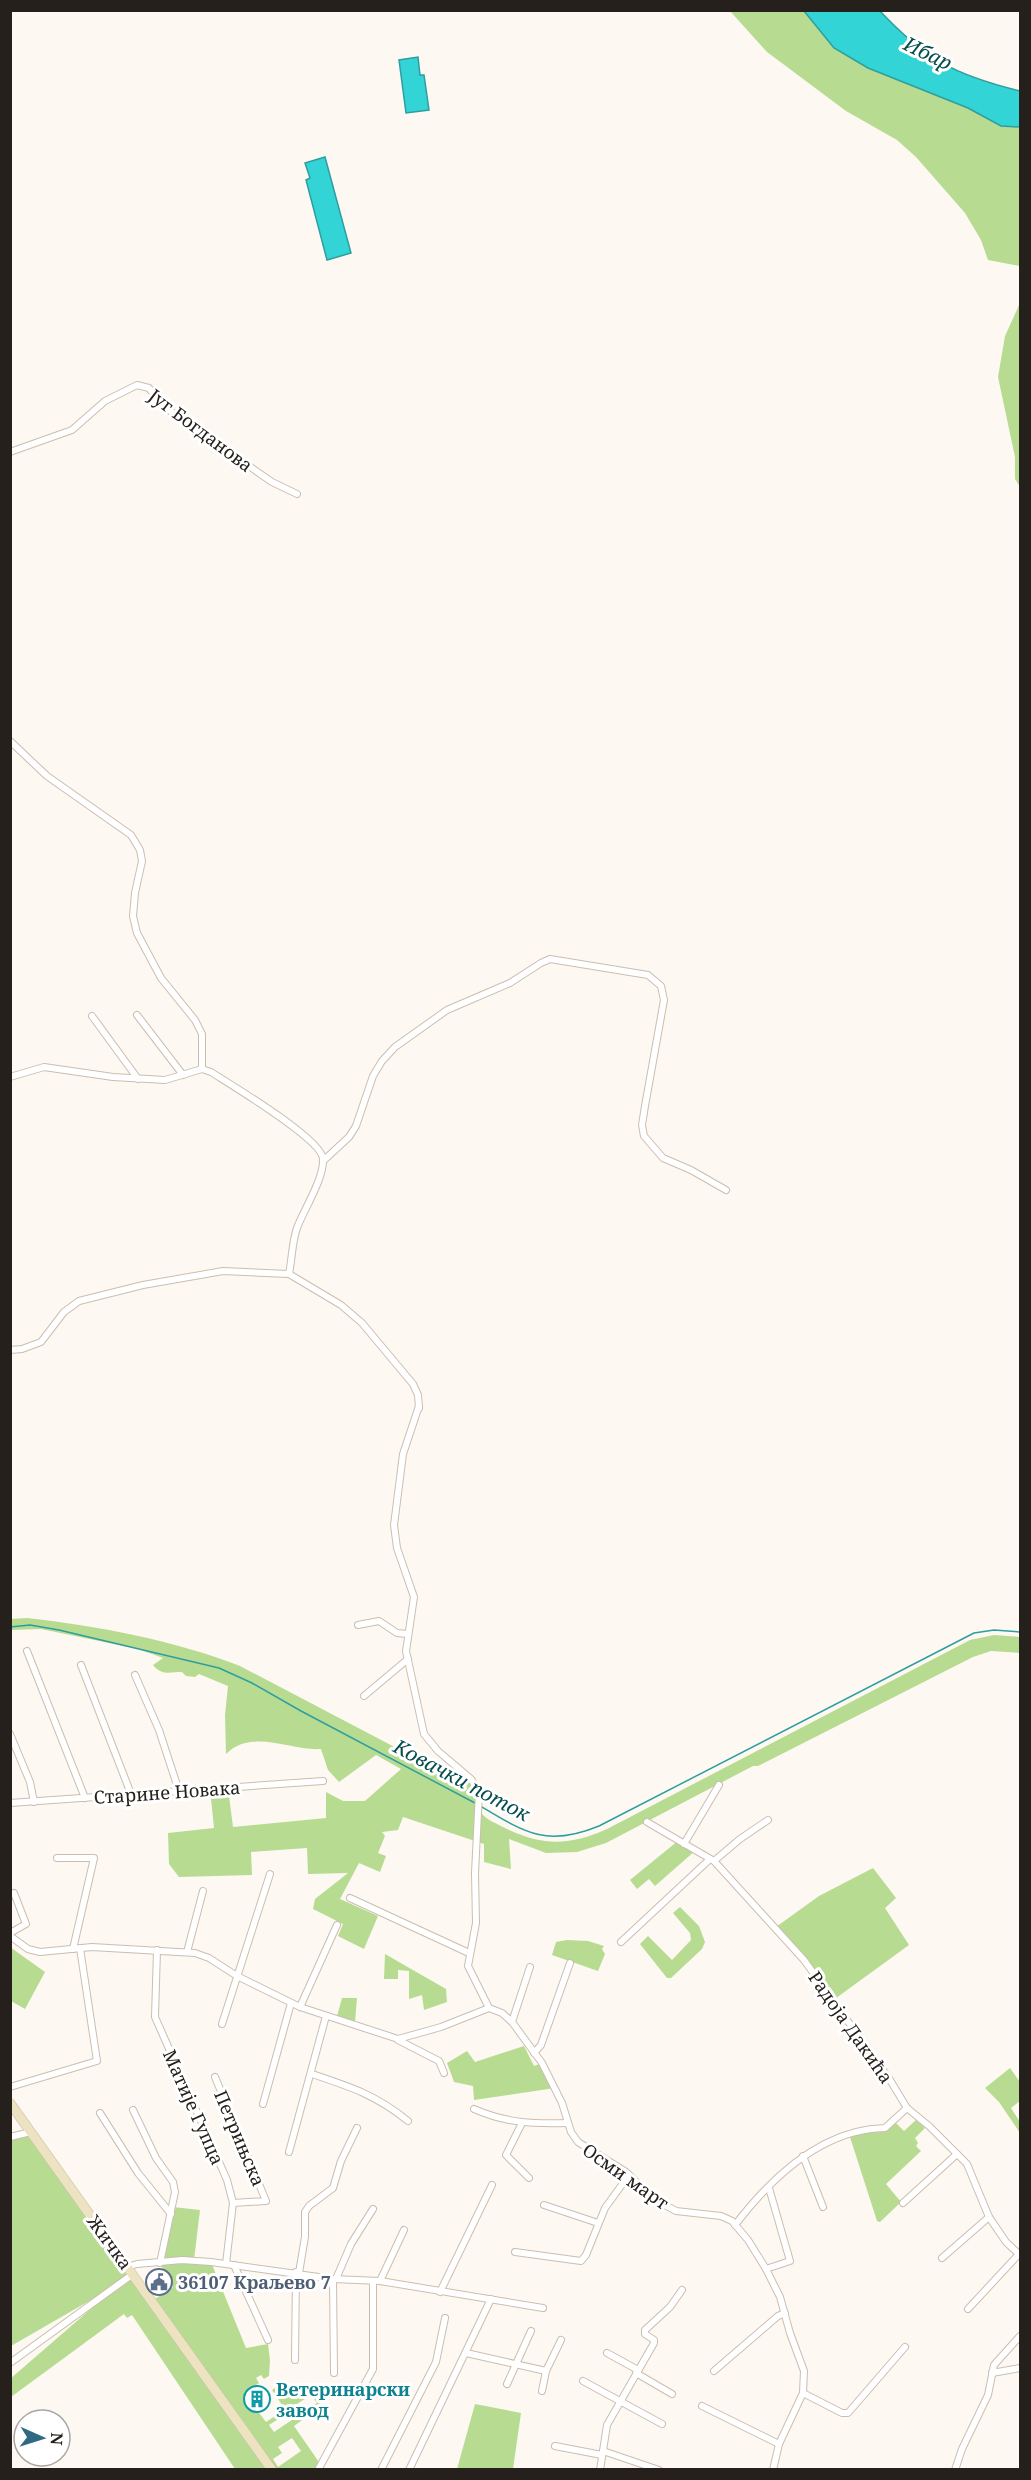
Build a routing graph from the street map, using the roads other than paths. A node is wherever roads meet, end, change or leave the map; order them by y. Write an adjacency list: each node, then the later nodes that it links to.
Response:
1 (10, 452): 2 (street, Југ Богданова)
2 (297, 494)
3 (10, 741): 6 (street)
4 (137, 1015): 7 (street)
5 (92, 1016): 9 (street)
6 (202, 1069): 7 (street); 10 (street)
7 (183, 1075): 9 (street)
8 (10, 1077): 9 (street)
9 (138, 1079)
10 (323, 1161): 11 (street); 12 (street)
11 (726, 1190)
12 (289, 1274): 13 (street); 15 (street)
13 (10, 1350)
14 (358, 1625): 15 (street)
15 (408, 1634): 17 (street)
16 (27, 1651): 26 (street)
17 (408, 1659): 20 (street); 44 (street)
18 (81, 1665): 25 (street)
19 (135, 1674): 24 (street)
20 (364, 1696)
21 (10, 1734): 27 (street)
22 (323, 1781): 24 (street, Старине Новака)
23 (719, 1785): 31 (street)
24 (179, 1791): 25 (street, Старине Новака)
25 (131, 1794): 26 (street, Старине Новака)
26 (85, 1798): 27 (street, Старине Новака)
27 (34, 1802): 28 (street, Старине Новака)
28 (10, 1803)
29 (768, 1820): 33 (street)
30 (647, 1822): 31 (street, Радоја Дакића)
31 (684, 1844): 33 (street, Радоја Дакића)
32 (57, 1858): 41 (street)
33 (712, 1860): 40 (street); 62 (street, Радоја Дакића)
34 (270, 1874): 47 (street)
35 (203, 1891): 43 (street)
36 (14, 1893): 39 (street)
37 (350, 1898): 44 (street)
38 (337, 1925): 49 (street)
39 (10, 1934): 41 (street)
40 (621, 1942)
41 (77, 1948): 42 (street); 59 (street)
42 (157, 1950): 43 (street); 79 (street, Матије Гупца)
43 (187, 1952): 47 (street)
44 (469, 1953): 50 (street)
45 (570, 1963): 55 (street)
46 (530, 1967): 52 (street)
47 (237, 1976): 48 (street); 53 (street)
48 (291, 2002): 49 (street); 61 (street)
49 (300, 2007): 51 (street)
50 (489, 2008): 52 (street, Осми март); 54 (street)
51 (326, 2016): 54 (street); 57 (street)
52 (512, 2022): 55 (street, Осми март)
53 (222, 2024)
54 (398, 2039): 56 (street)
55 (534, 2053): 67 (street, Осми март)
56 (444, 2073)
57 (312, 2074): 66 (street); 72 (street)
58 (215, 2077): 79 (street, Петрињска)
59 (10, 2087)
60 (10, 2103): 70 (main road, Жичка)
61 (263, 2104)
62 (907, 2108): 73 (street, Радоја Дакића); 74 (street)
63 (474, 2109): 68 (street)
64 (134, 2110): 84 (street)
65 (100, 2113): 84 (street)
66 (408, 2121)
67 (568, 2122): 68 (street); 75 (street, Осми март)
68 (522, 2123): 76 (street)
69 (357, 2128): 97 (street)
70 (31, 2132): 71 (street); 96 (main road, Жичка)
71 (10, 2137)
72 (289, 2152)
73 (957, 2154): 80 (street); 85 (street, Радоја Дакића)
74 (803, 2156): 78 (street); 82 (street)
75 (629, 2175): 86 (street); 87 (street, Осми март)
76 (529, 2178)
77 (492, 2186): 101 (street)
78 (769, 2188): 87 (street); 95 (street)
79 (233, 2203): 93 (street, Матије Гупца)
80 (903, 2203)
81 (544, 2205): 86 (street)
82 (823, 2207)
83 (373, 2209): 98 (street)
84 (171, 2214): 92 (street)
85 (988, 2217): 90 (street, Радоја Дакића); 91 (street)
86 (598, 2223): 89 (street)
87 (735, 2224): 95 (street)
88 (404, 2230): 99 (street)
89 (514, 2252)
90 (1020, 2255): 104 (street)
91 (942, 2258)
92 (160, 2263): 93 (street); 96 (street)
93 (226, 2264): 94 (street)
94 (234, 2265): 97 (street); 109 (street)
95 (766, 2269): 105 (street)
96 (130, 2270): 115 (street); 134 (main road, Жичка)
97 (298, 2273): 98 (street); 114 (street)
98 (334, 2279): 99 (street); 121 (street)
99 (376, 2281): 101 (street); 135 (street)
100 (682, 2290): 120 (street)
101 (440, 2292): 102 (street)
102 (491, 2299): 103 (street); 112 (street)
103 (543, 2308)
104 (968, 2309)
105 (785, 2313): 119 (street); 126 (street)
106 (445, 2318): 136 (street)
107 (531, 2331): 116 (street)
108 (1020, 2336): 122 (street)
109 (268, 2340)
110 (561, 2340): 118 (street)
111 (905, 2347): 126 (street)
112 (466, 2353): 116 (street); 137 (street)
113 (607, 2353): 120 (street)
114 (295, 2360)
115 (10, 2363)
116 (516, 2365): 118 (street); 124 (street)
117 (1020, 2368): 122 (street)
118 (546, 2371): 125 (street)
119 (714, 2371)
120 (637, 2372): 127 (street); 128 (street)
121 (334, 2373)
122 (992, 2373): 141 (street)
123 (584, 2381): 128 (street)
124 (507, 2384)
125 (542, 2391)
126 (803, 2393): 131 (street)
127 (672, 2394)
128 (621, 2401): 130 (street); 133 (street)
129 (702, 2406): 131 (street)
130 (662, 2424)
131 (779, 2444): 140 (street)
132 (555, 2446): 133 (street)
133 (602, 2453): 138 (street); 139 (street)
134 (272, 2469)
135 (318, 2469)
136 (381, 2469)
137 (409, 2469)
138 (600, 2469)
139 (659, 2469)
140 (773, 2469)
141 (955, 2469)

